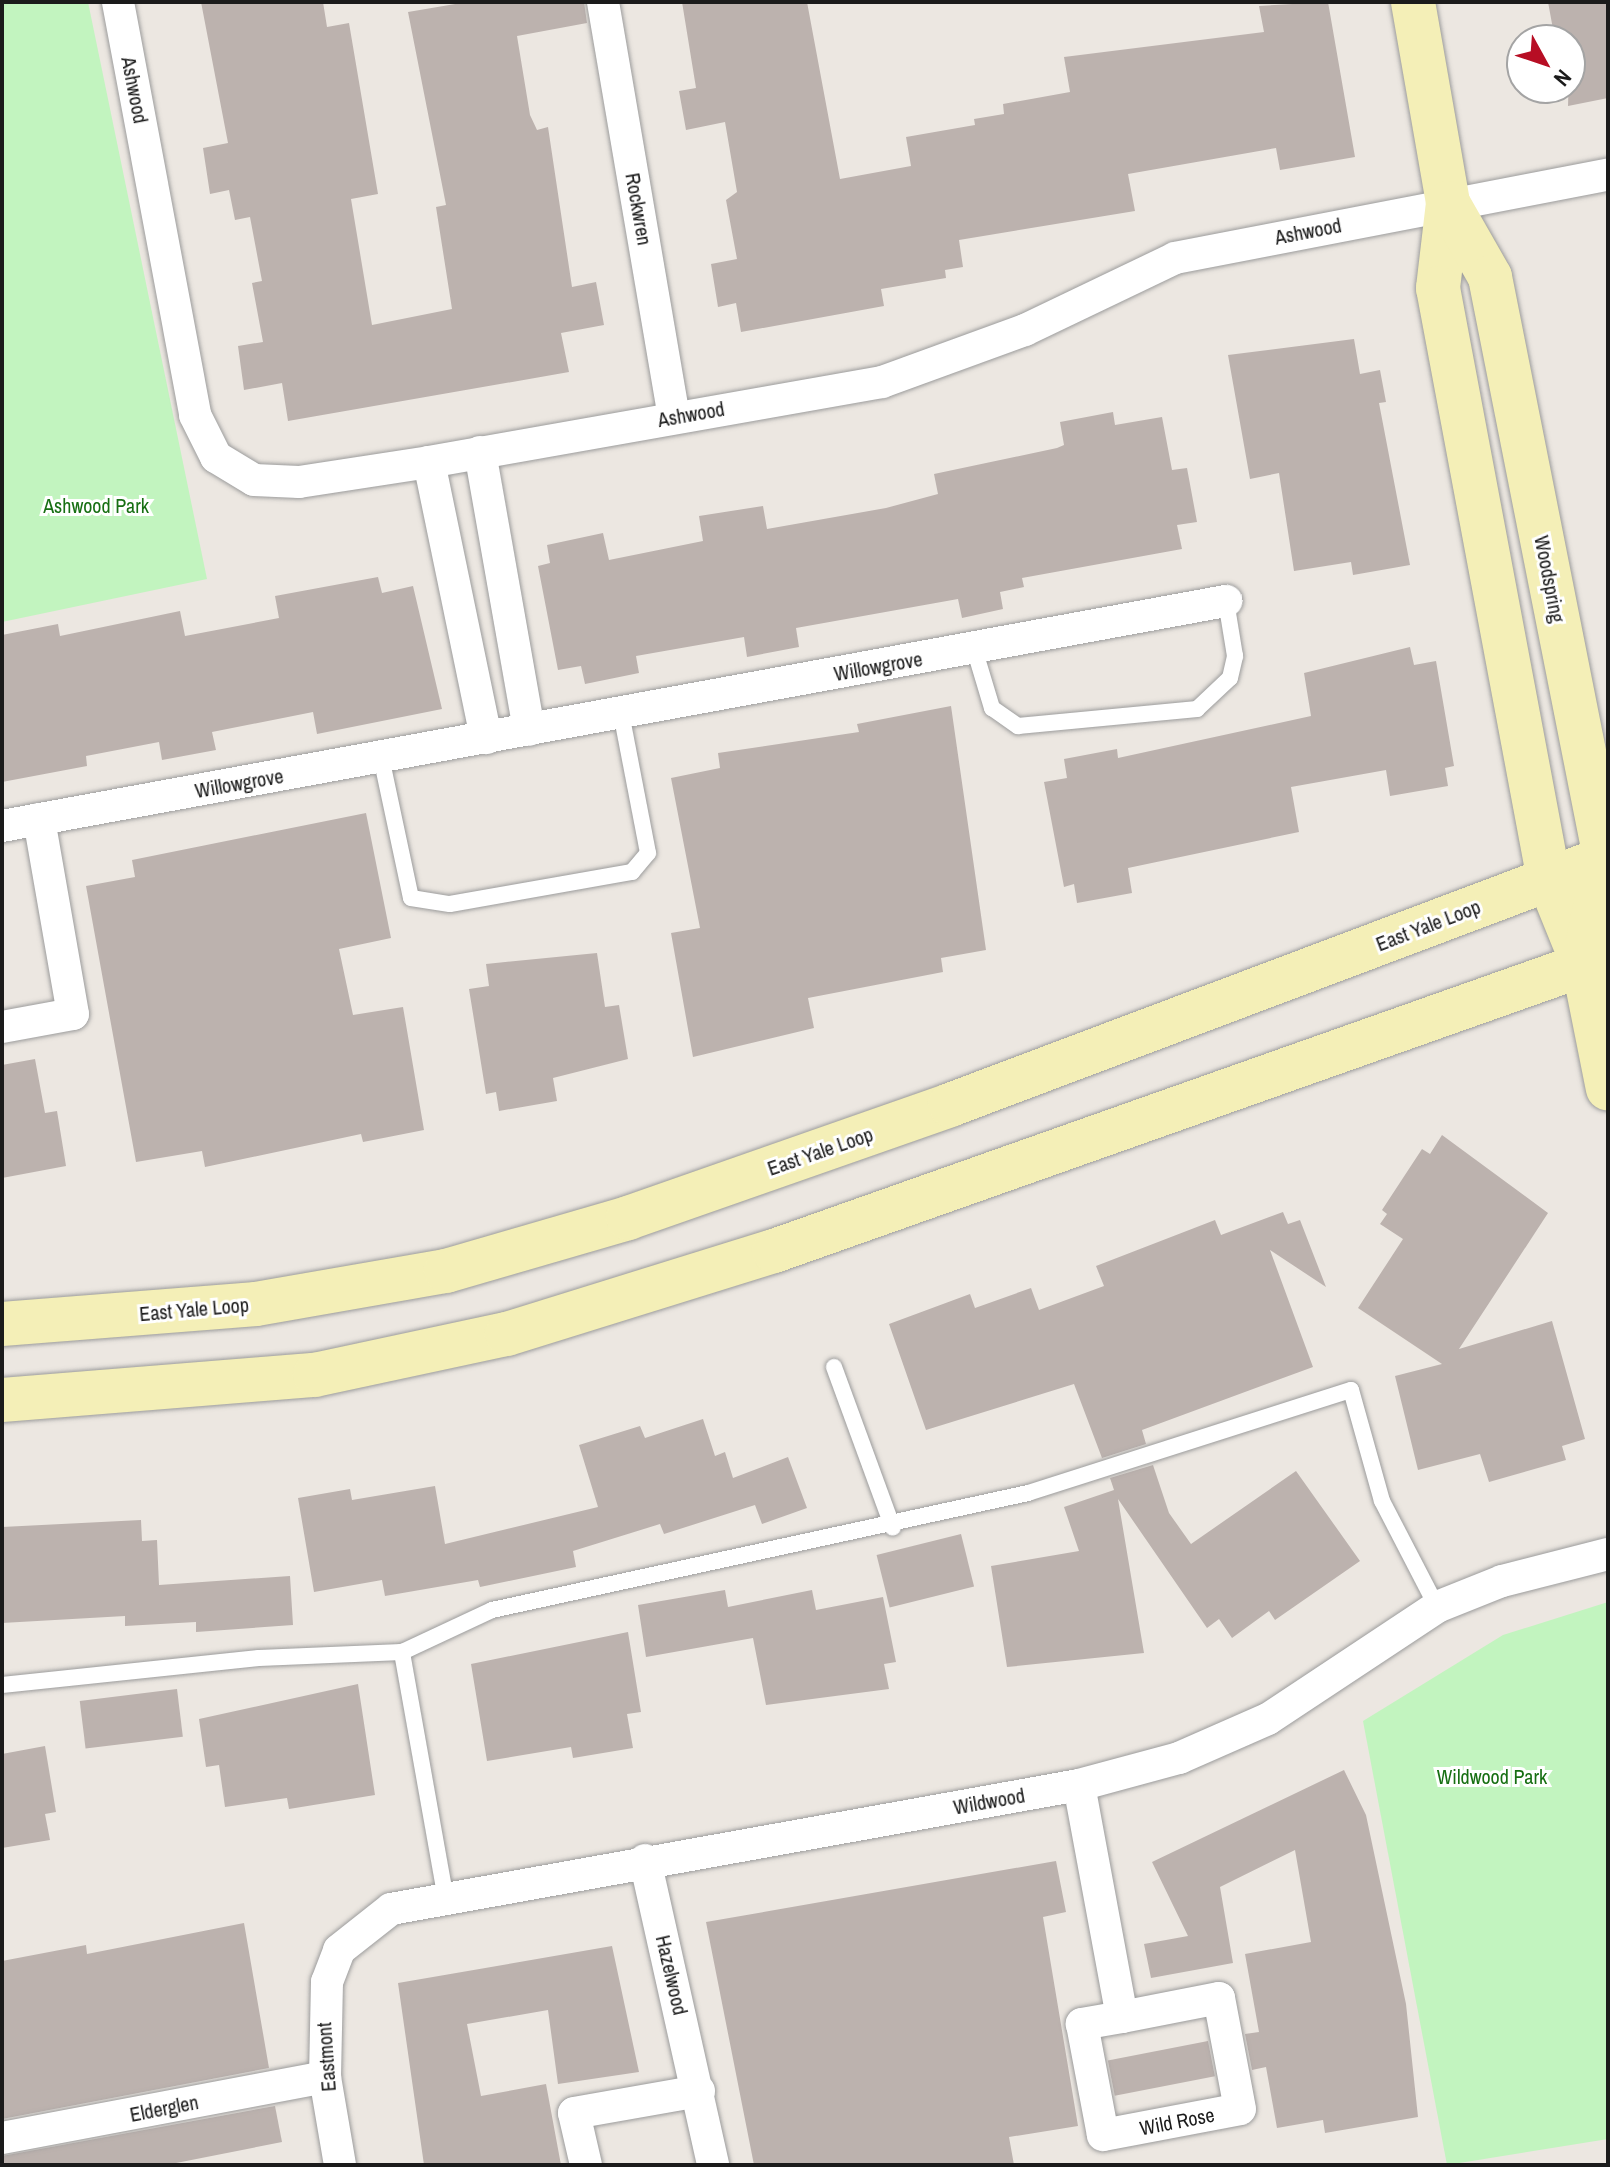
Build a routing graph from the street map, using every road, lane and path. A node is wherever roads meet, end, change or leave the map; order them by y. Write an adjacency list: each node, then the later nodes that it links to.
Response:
1 (118, 2): 8 (street, Ashwood)
2 (603, 2): 6 (street, Rockwren)
3 (1413, 2): 5 (main road, Woodspring)
4 (1608, 175): 5 (street, Ashwood)
5 (1448, 203): 6 (street, Ashwood); 17 (main road, Woodspring); 18 (main road, Woodspring)
6 (674, 417): 7 (street, Ashwood)
7 (480, 452): 8 (street, Ashwood); 12 (street)
8 (429, 462): 13 (street)
9 (1226, 601): 10 (street, Willowgrove); 10 (lane)
10 (974, 648): 11 (street, Willowgrove)
11 (621, 713): 12 (street, Willowgrove); 14 (lane)
12 (529, 730): 13 (street, Willowgrove)
13 (486, 738): 14 (street, Willowgrove)
14 (381, 757): 15 (street, Willowgrove)
15 (39, 819): 16 (street, Willowgrove); 20 (street)
16 (2, 826)
17 (1606, 858): 18 (main road, East Yale Loop); 19 (main road, Woodspring)
18 (1549, 880): 19 (main road, Woodspring); 22 (main road, East Yale Loop)
19 (1596, 960): 21 (main road, Woodspring); 24 (main road)
20 (2, 1027)
21 (1608, 1089)
22 (2, 1324)
23 (834, 1367): 25 (lane)
24 (2, 1400)
25 (893, 1528): 27 (lane); 28 (lane)
26 (1608, 1554): 27 (street, Wildwood)
27 (1437, 1607): 30 (street, Wildwood)
28 (402, 1652): 29 (lane); 32 (lane)
29 (2, 1685)
30 (1079, 1785): 31 (street, Wildwood); 34 (street)
31 (645, 1860): 32 (street, Wildwood); 36 (street, Hazelwood)
32 (445, 1894): 33 (street, Wildwood)
33 (339, 1950): 35 (street, Eastmont)
34 (1122, 2017): 34 (street, Wild Rose)
35 (325, 2077): 37 (street, Elderglen); 38 (street, Eastmont)
36 (699, 2091): 39 (street); 40 (street, Hazelwood)
37 (2, 2138)
38 (340, 2165)
39 (586, 2165)
40 (713, 2165)

